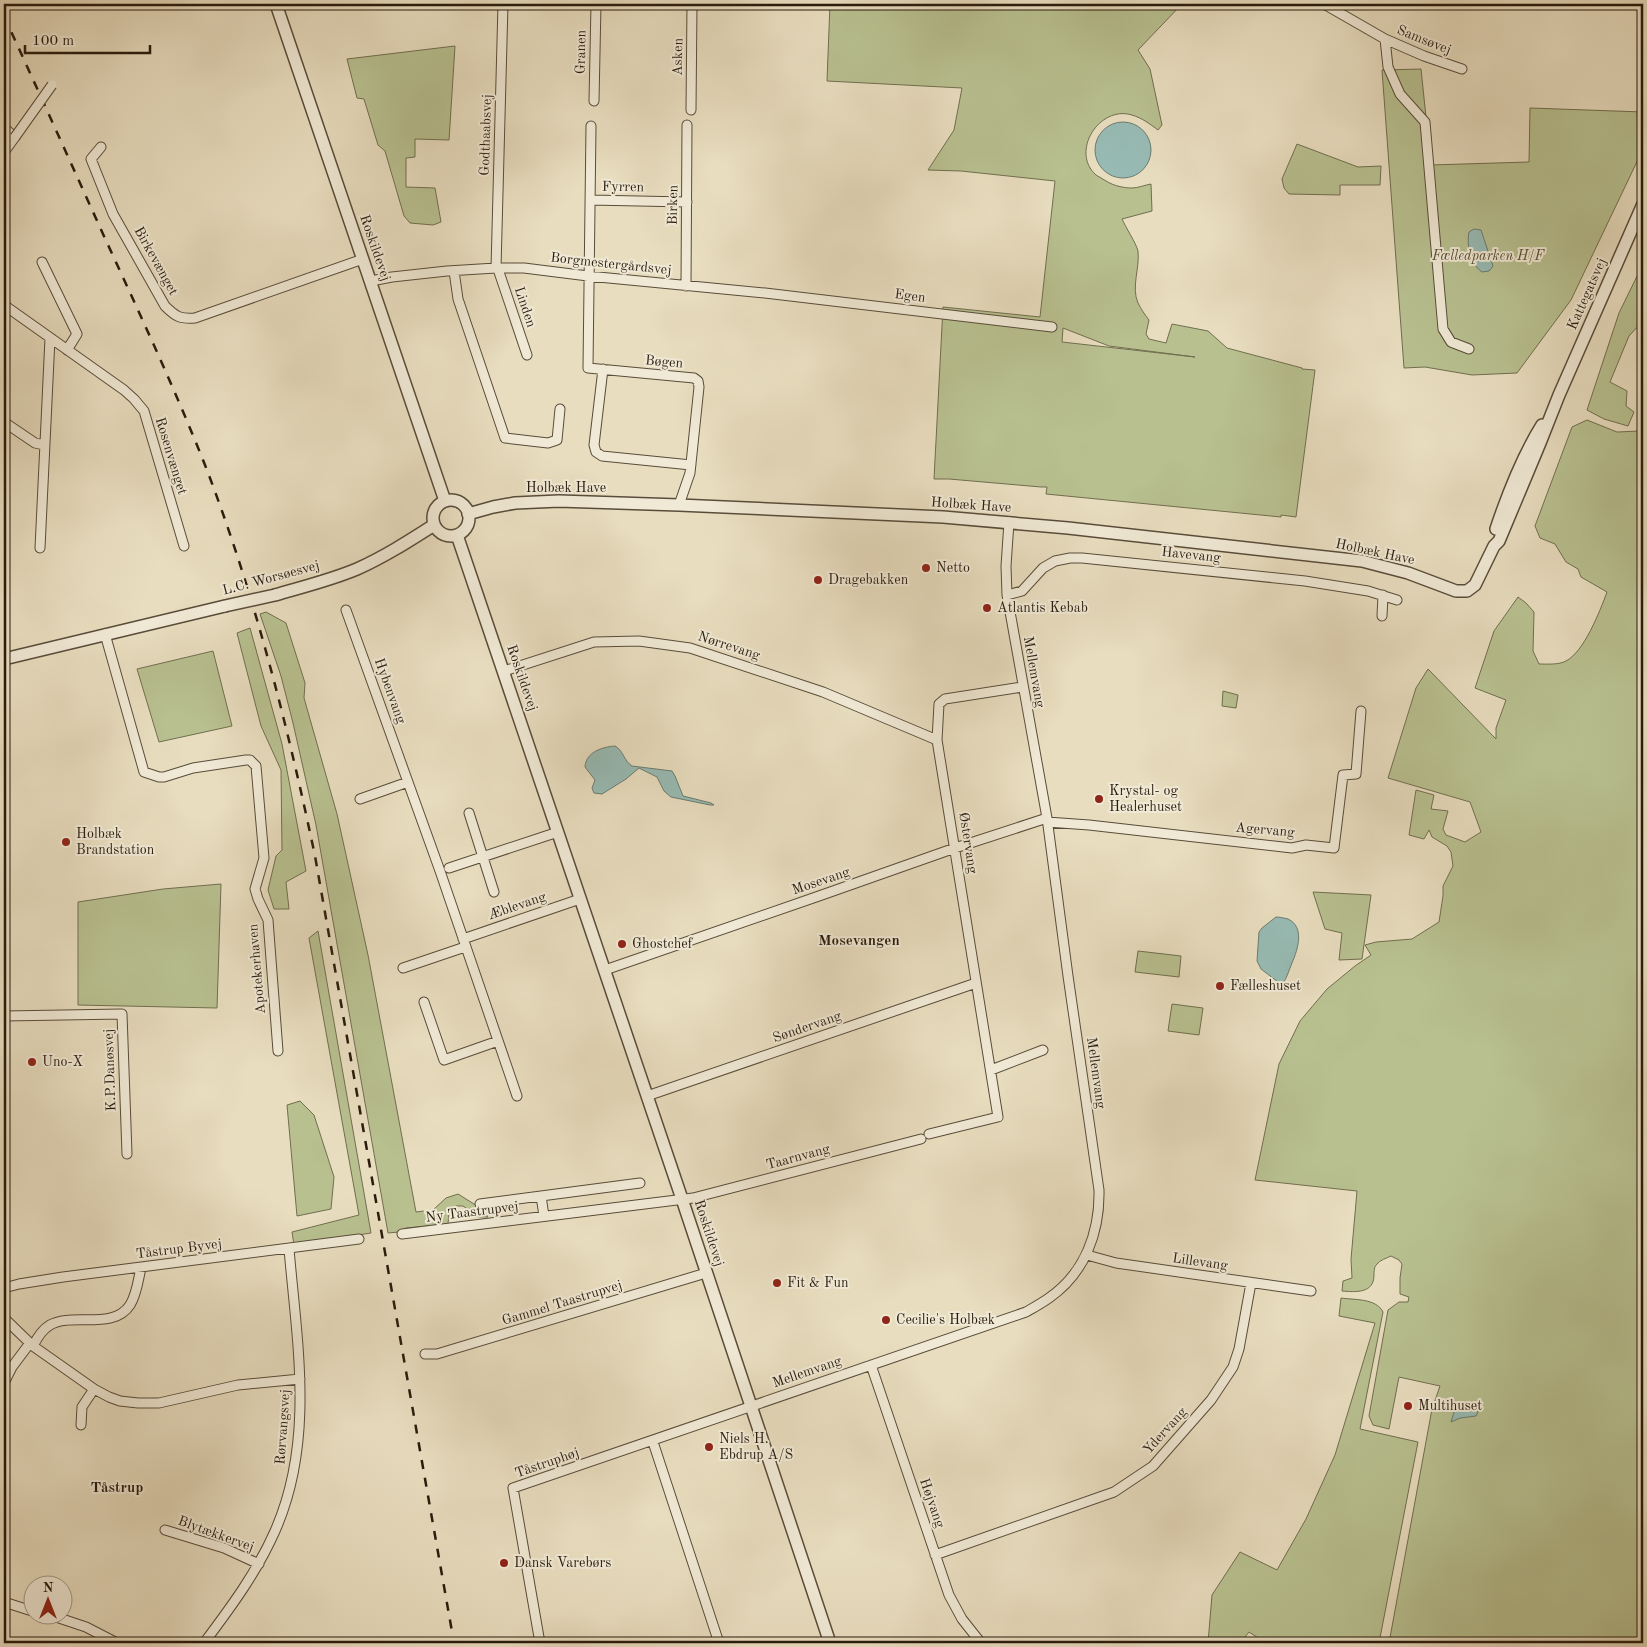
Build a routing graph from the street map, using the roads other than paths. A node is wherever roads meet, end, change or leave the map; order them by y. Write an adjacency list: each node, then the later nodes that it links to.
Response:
1 (276, 4): 20 (street, Roskildevej)
2 (503, 4): 22 (street, Godthaabsvej)
3 (596, 4): 9 (street, Granen)
4 (692, 4): 10 (street, Asken)
5 (1324, 4): 6 (street, Samsøvej)
6 (1385, 39): 7 (street, Samsøvej); 31 (street)
7 (1462, 69)
8 (52, 85): 14 (street, bridge)
9 (594, 101)
10 (690, 110)
11 (687, 125): 18 (street, Birken)
12 (591, 126): 17 (street, Fyrren)
13 (4, 128): 14 (street)
14 (15, 137): 16 (street)
15 (101, 147): 20 (street, Birkevænget)
16 (4, 152)
17 (590, 200): 18 (street, Fyrren); 24 (street, Fyrren)
18 (686, 202): 26 (street, Birken)
19 (1643, 204): 35 (street, Kattegatsvej)
20 (364, 259): 25 (street, Roskildevej)
21 (42, 262): 32 (street)
22 (498, 268): 23 (street, Borgmestergårdsvej); 24 (street, Borgmestergårdsvej); 33 (street, Linden)
23 (454, 271): 25 (street, Borgmestergårdsvej); 36 (street)
24 (588, 276): 26 (street, Borgmestergårdsvej); 34 (street)
25 (371, 281): 40 (street, Roskildevej)
26 (686, 286): 27 (street, Borgmestergårdsvej)
27 (765, 292): 29 (street, Egen)
28 (4, 305): 30 (street, Rosenvænget)
29 (1052, 326)
30 (50, 338): 32 (street, Rosenvænget); 38 (street)
31 (1469, 349)
32 (67, 350): 46 (street, Rosenvænget)
33 (527, 355)
34 (603, 370): 39 (street); 39 (street, Bøgen)
35 (1559, 395): 47 (street, Kattegatsvej); 47 (street, Kattegatsvej)
36 (560, 408)
37 (4, 422): 38 (street)
38 (44, 444): 48 (street)
39 (691, 465): 41 (street, Bøgen)
40 (446, 501): 42 (street); 44 (street)
41 (678, 505): 42 (street, Holbæk Have); 43 (street, Holbæk Have)
42 (468, 514): 45 (street)
43 (1010, 522): 49 (street, Holbæk Have); 50 (street, Mellemvang)
44 (434, 525): 45 (street); 55 (street, L.C. Worsøesvej, bridge)
45 (457, 535): 57 (street, Roskildevej)
46 (184, 546)
47 (1494, 546): 49 (street, Kattegatsvej)
48 (40, 548)
49 (1467, 592)
50 (1006, 595): 51 (street, Havevang); 58 (street, Mellemvang)
51 (1384, 595): 52 (street, Havevang); 54 (street)
52 (1397, 600)
53 (346, 610): 61 (street, Hybenvang)
54 (1382, 616)
55 (105, 634): 56 (street, L.C. Worsøesvej); 79 (street, Apotekerhaven)
56 (4, 659)
57 (504, 671): 60 (street, Nørrevang); 65 (street, Roskildevej)
58 (1022, 686): 60 (street, Østervang); 64 (street, Mellemvang)
59 (1361, 712): 64 (street, Agervang)
60 (937, 740): 66 (street, Østervang)
61 (408, 782): 62 (street); 68 (street, Hybenvang)
62 (360, 799)
63 (469, 813): 67 (street)
64 (1047, 820): 66 (street, Mosevang); 94 (street, Mellemvang)
65 (558, 832): 67 (street); 70 (street, Roskildevej)
66 (955, 848): 73 (street, Mosevang); 74 (street, Østervang)
67 (484, 856): 68 (street); 69 (street)
68 (444, 870): 71 (street, Hybenvang)
69 (494, 892)
70 (580, 899): 71 (street, Æblevang); 73 (street, Roskildevej)
71 (464, 943): 72 (street); 77 (street, Hybenvang)
72 (403, 968)
73 (604, 970): 82 (street, Roskildevej)
74 (976, 984): 80 (street, Østervang); 82 (street, Søndervang)
75 (424, 1002): 77 (street)
76 (4, 1016): 85 (street, K.P.Danøsvej)
77 (498, 1042): 81 (street, Hybenvang)
78 (1043, 1050): 80 (street)
79 (278, 1051)
80 (991, 1070): 83 (street, Østervang)
81 (517, 1096)
82 (647, 1096): 88 (street, Roskildevej)
83 (930, 1134)
84 (921, 1139): 88 (street, Taarnvang)
85 (127, 1154)
86 (640, 1183): 87 (street, Ny Taastrupvej)
87 (541, 1196): 89 (street, Ny Taastrupvej); 90 (street)
88 (682, 1199): 90 (street, Ny Taastrupvej); 96 (street, Roskildevej)
89 (480, 1204)
90 (544, 1216): 91 (street, Ny Taastrupvej)
91 (402, 1234)
92 (359, 1239): 93 (street, Tåstrup Byvej)
93 (288, 1249): 95 (street, Tåstrup Byvej); 104 (street, Rørvangsvej)
94 (1087, 1255): 97 (street, Lillevang); 103 (street, Mellemvang)
95 (141, 1268): 98 (street, Tåstrup Byvej); 101 (street)
96 (706, 1273): 102 (street, Gammel Taastrupvej); 107 (street, Roskildevej)
97 (1251, 1283): 99 (street, Lillevang); 111 (street, Ydervang)
98 (4, 1288)
99 (1311, 1291)
100 (4, 1318): 101 (street)
101 (31, 1344): 105 (street); 106 (street)
102 (426, 1354)
103 (871, 1365): 107 (street, Mellemvang); 111 (street, Højvang)
104 (300, 1379): 106 (street); 112 (street, Rørvangsvej)
105 (4, 1383)
106 (94, 1389): 108 (street)
107 (752, 1407): 109 (street, Tåstruphøj); 120 (street, Roskildevej)
108 (82, 1425)
109 (653, 1442): 118 (street, Tåstruphøj); 119 (street)
110 (165, 1530): 112 (street, Blytækkervej)
111 (935, 1554): 121 (street, Højvang)
112 (259, 1564): 117 (street, Rørvangsvej)
113 (4, 1602): 114 (street)
114 (22, 1608)
115 (72, 1622): 116 (street)
116 (116, 1643)
117 (204, 1643)
118 (540, 1643)
119 (720, 1643)
120 (830, 1643)
121 (981, 1643)

